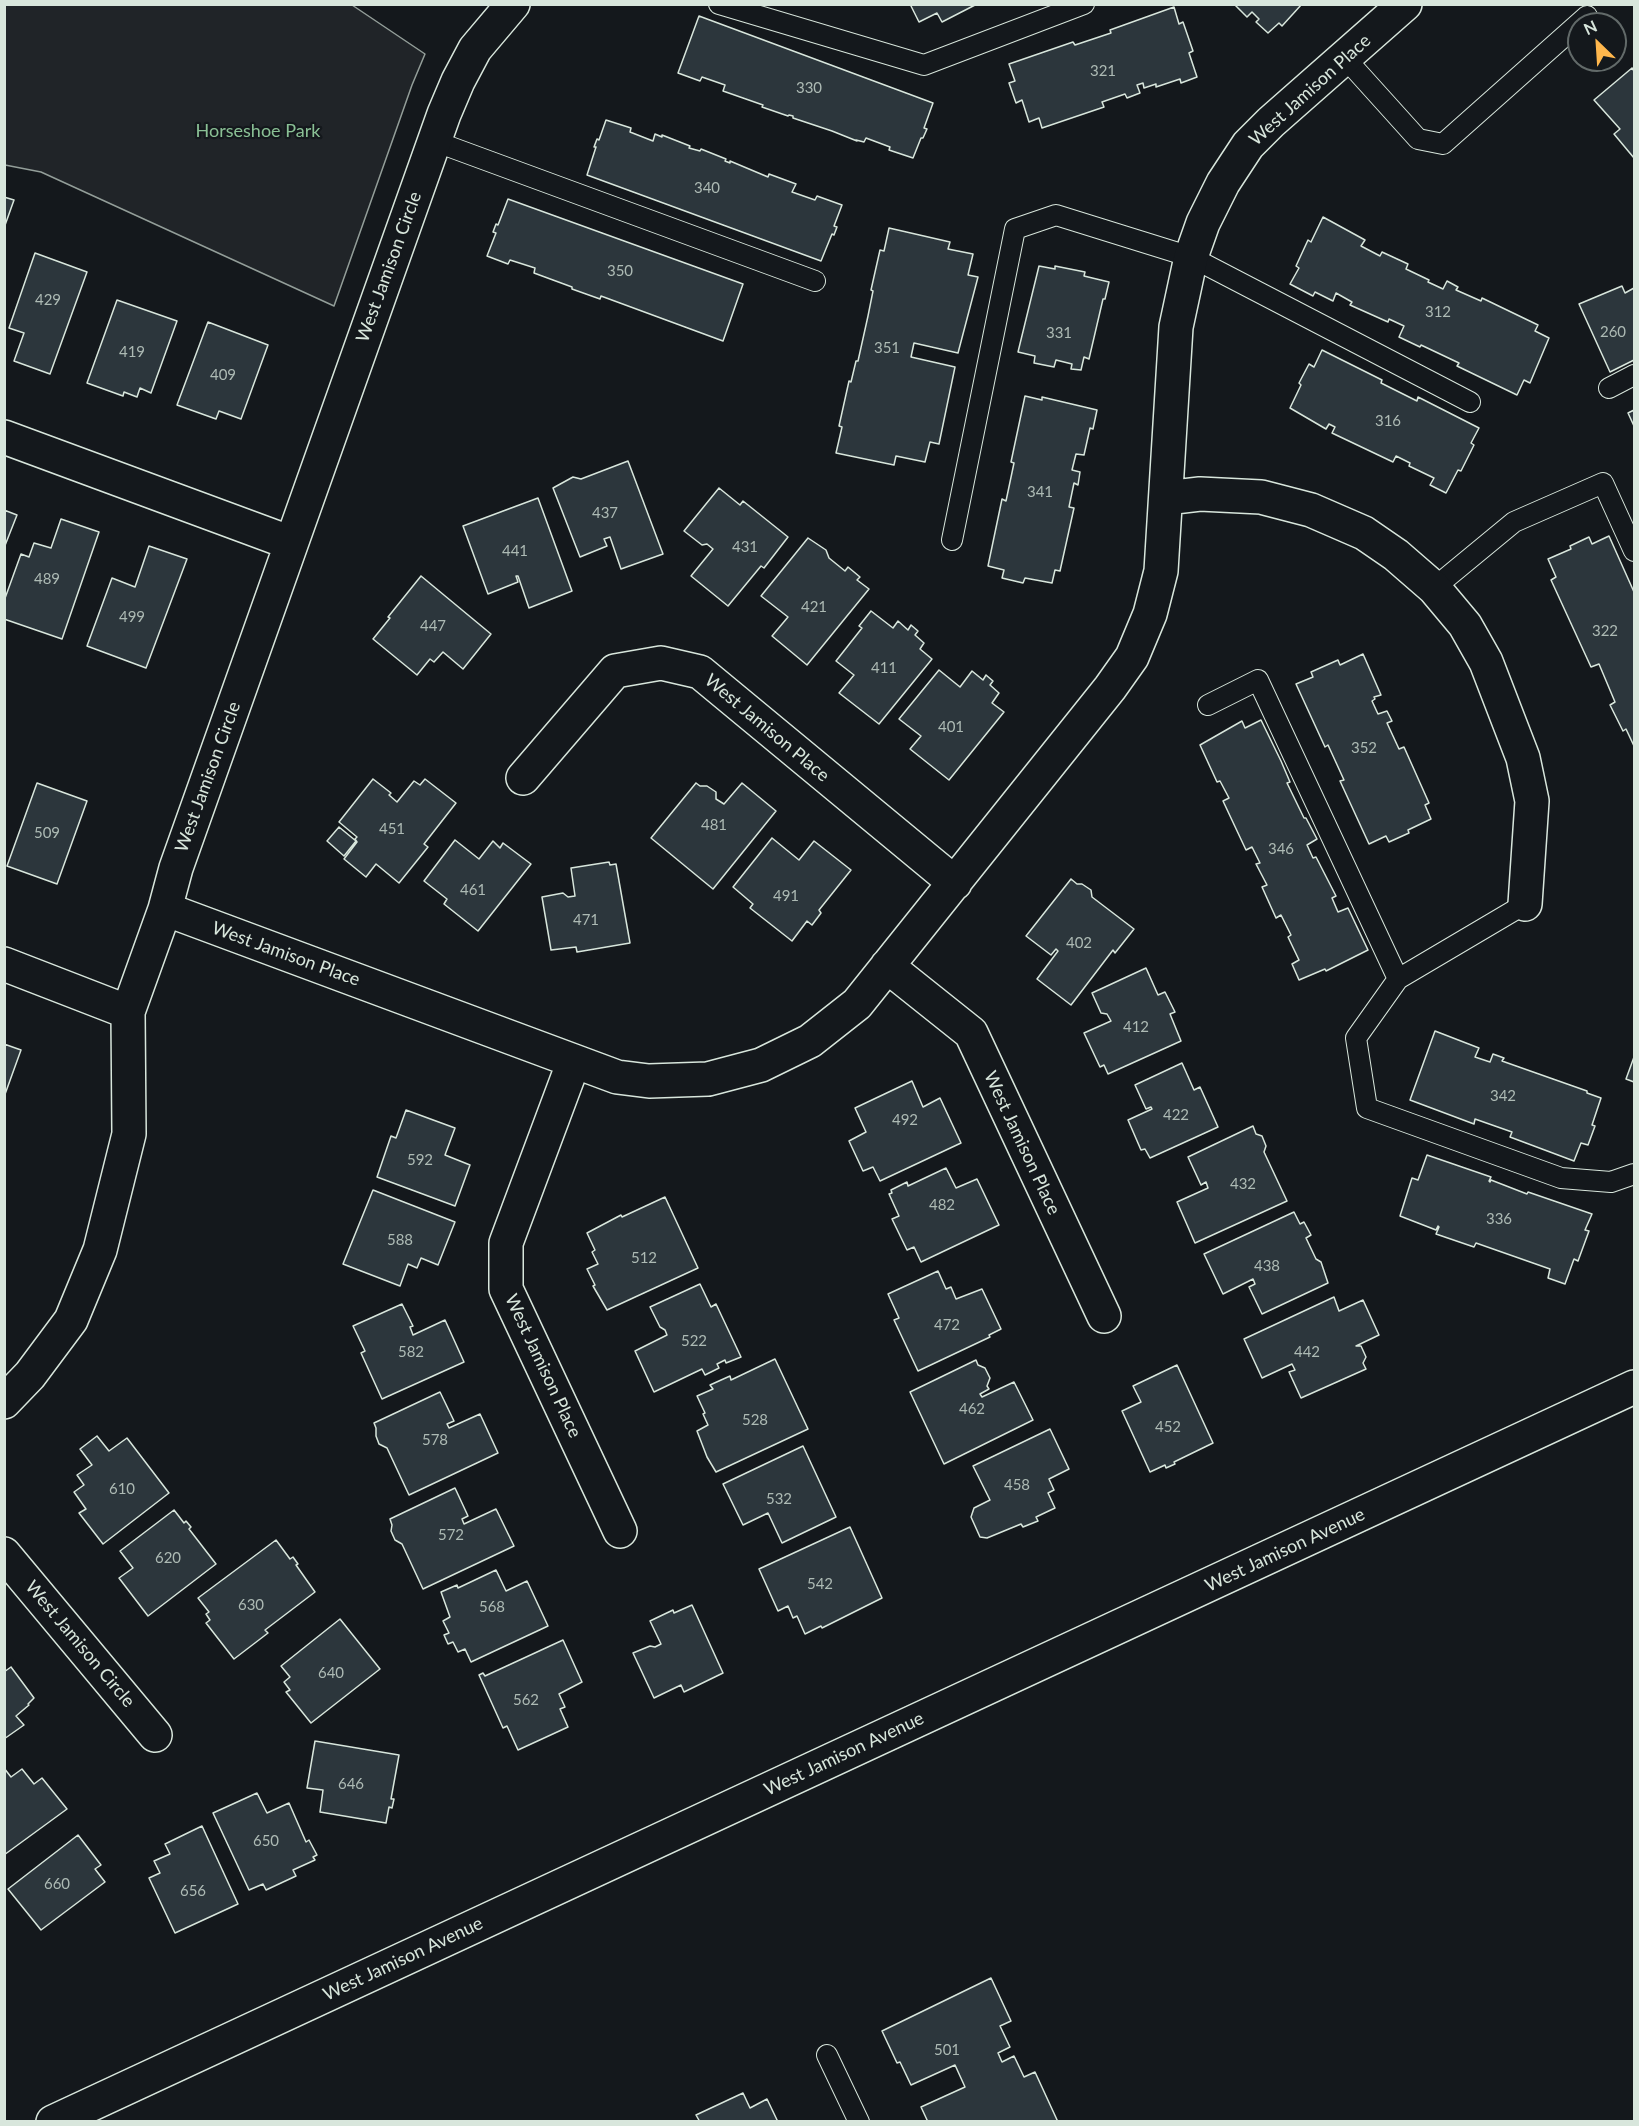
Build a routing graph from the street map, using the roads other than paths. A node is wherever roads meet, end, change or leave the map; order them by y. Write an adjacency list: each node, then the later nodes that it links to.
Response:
1 (719, 4): 2 (lane)
2 (1084, 4)
3 (1405, 4): 6 (street, West Jamison Place)
4 (506, 7): 7 (street, West Jamison Circle)
5 (1567, 34): 6 (lane)
6 (1345, 58): 8 (street, West Jamison Place)
7 (434, 141): 9 (lane); 16 (street, West Jamison Circle)
8 (1191, 257): 12 (lane); 14 (street, West Jamison Place); 15 (lane)
9 (815, 281)
10 (1635, 375): 11 (lane)
11 (1609, 388)
12 (1470, 402)
13 (4, 437): 16 (street)
14 (1166, 498): 18 (street); 21 (street, West Jamison Place)
15 (952, 540)
16 (291, 543): 23 (street, West Jamison Circle)
17 (1635, 551): 18 (lane)
18 (1434, 588): 22 (street)
19 (1208, 705): 26 (lane)
20 (523, 778): 21 (street, West Jamison Place)
21 (955, 883): 25 (street, West Jamison Place)
22 (1525, 904): 26 (lane)
23 (165, 909): 27 (street, West Jamison Circle); 28 (street, West Jamison Place)
24 (4, 964): 27 (street)
25 (887, 966): 28 (street, West Jamison Place); 30 (street, West Jamison Place)
26 (1398, 979): 29 (lane)
27 (128, 1012): 32 (street, West Jamison Circle)
28 (574, 1061): 33 (street, West Jamison Place)
29 (1635, 1174)
30 (1104, 1316)
31 (1635, 1388): 37 (street, West Jamison Avenue)
32 (4, 1402)
33 (620, 1530)
34 (4, 1554): 35 (street, West Jamison Circle)
35 (155, 1735)
36 (827, 2055): 38 (lane)
37 (53, 2121)
38 (859, 2121)

